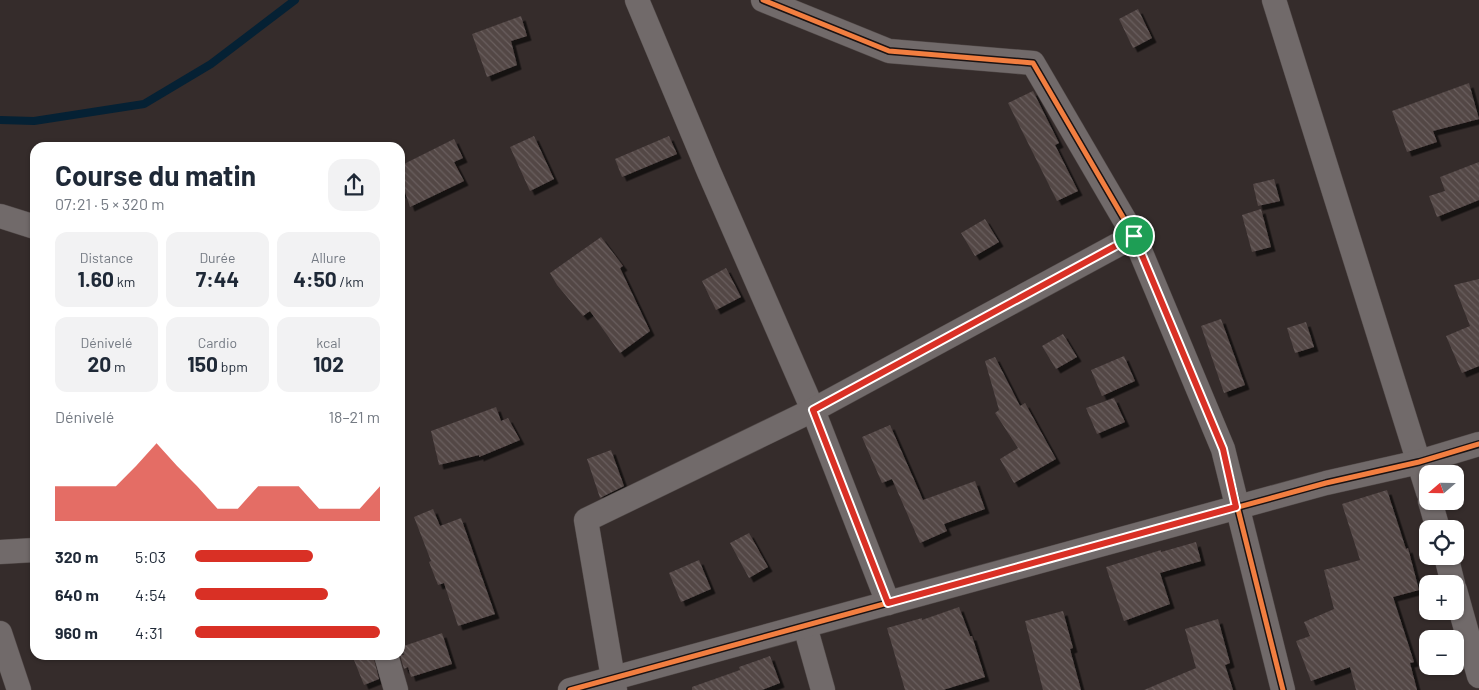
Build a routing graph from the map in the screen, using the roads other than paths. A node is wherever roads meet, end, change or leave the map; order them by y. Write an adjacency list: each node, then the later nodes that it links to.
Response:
1 (637, 0): 7 (street)
2 (763, 0): 6 (street)
3 (1274, 0): 9 (street)
4 (0, 216): 5 (street)
5 (30, 225)
6 (1134, 236): 7 (street); 11 (street)
7 (813, 410): 14 (street); 20 (street)
8 (1479, 444): 9 (street)
9 (1419, 462): 10 (street); 11 (street)
10 (1420, 465)
11 (1236, 507): 14 (street); 25 (street)
12 (30, 550): 13 (street)
13 (0, 552)
14 (888, 603): 16 (street)
15 (1464, 619): 19 (street)
16 (805, 626): 20 (street); 24 (street)
17 (0, 633): 21 (street)
18 (387, 660): 22 (street)
19 (1477, 662)
20 (614, 684): 23 (street)
21 (19, 690)
22 (396, 690)
23 (570, 690)
24 (823, 690)
25 (1283, 690)

